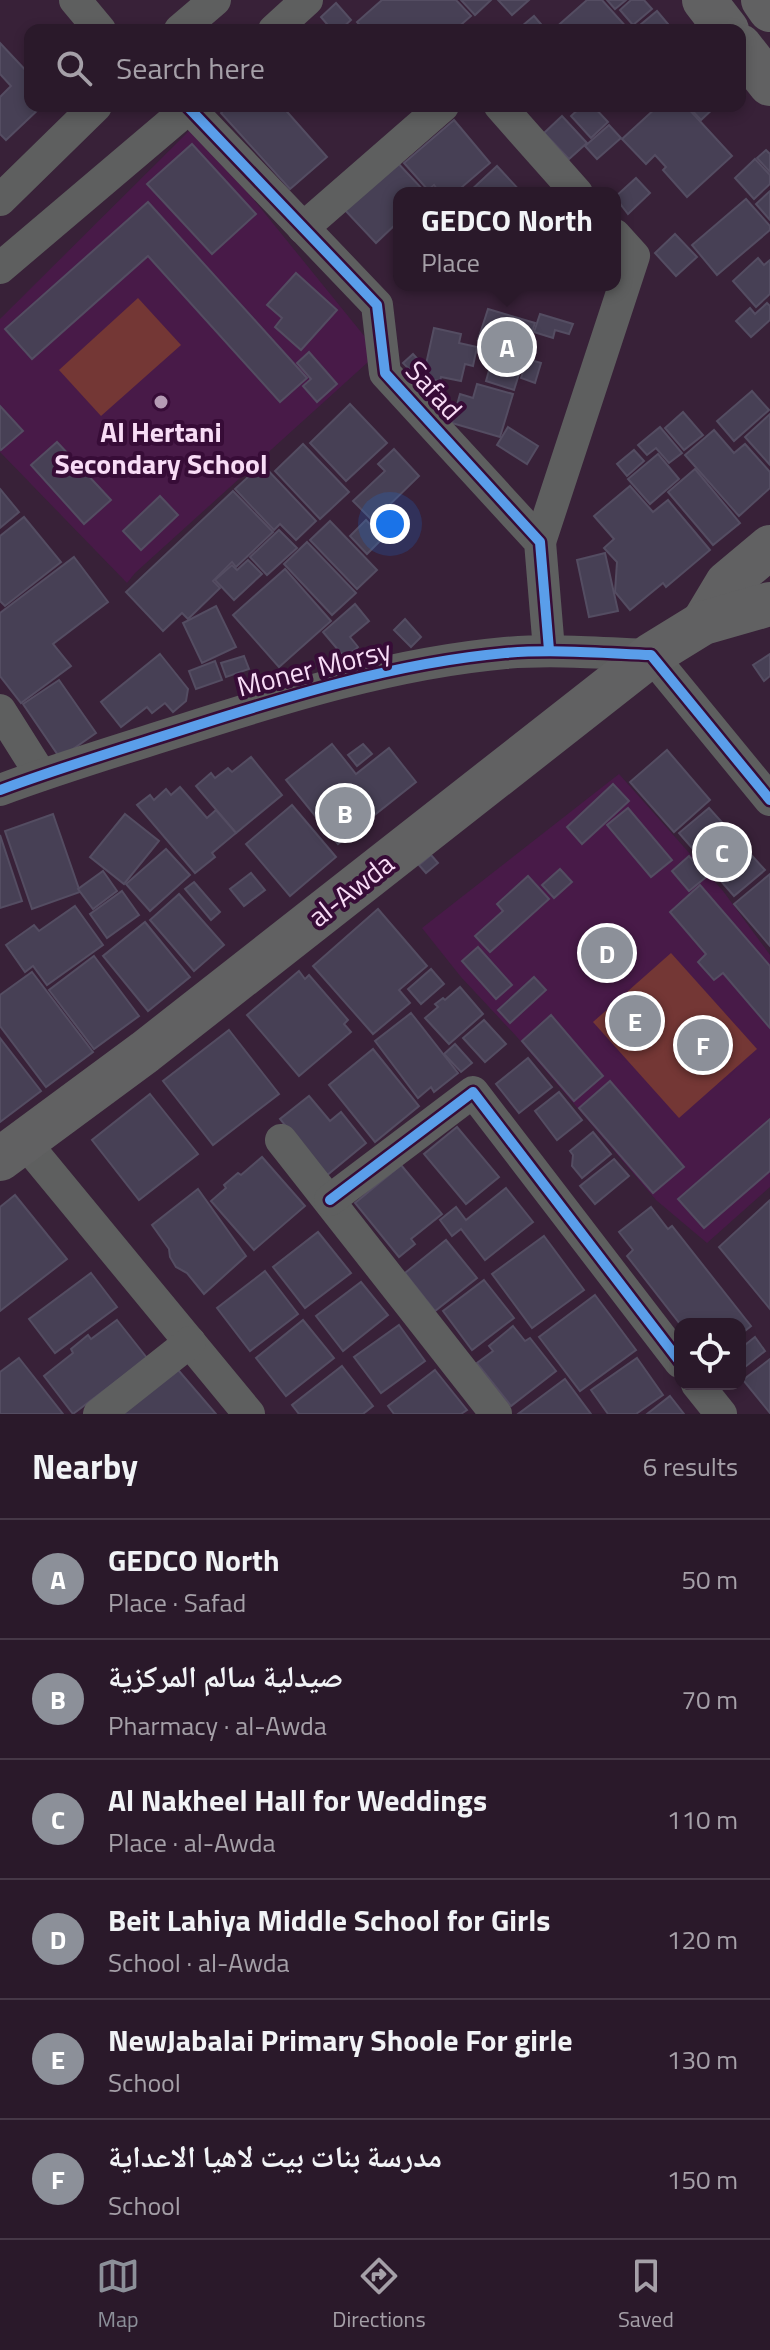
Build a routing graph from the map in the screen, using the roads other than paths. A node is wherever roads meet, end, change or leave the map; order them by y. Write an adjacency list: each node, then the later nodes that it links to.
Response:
1 (75, 0): 7 (street)
2 (215, 0): 8 (street)
3 (307, 0): 9 (street)
4 (704, 0): 10 (main road)
5 (763, 0): 6 (main road)
6 (770, 10)
7 (95, 24)
8 (187, 24)
9 (281, 24)
10 (722, 24)
11 (746, 54): 12 (main road)
12 (770, 84)
13 (90, 112): 19 (street)
14 (182, 112): 22 (street)
15 (195, 112): 20 (street, Safad)
16 (436, 112): 20 (street)
17 (505, 112): 18 (street)
18 (572, 187)
19 (0, 200)
20 (303, 228): 23 (street, Safad)
21 (621, 242): 23 (street)
22 (0, 268)
23 (540, 542): 27 (street)
24 (770, 547): 26 (main road, al-Awda)
25 (770, 604): 26 (main road, al-Awda)
26 (703, 623): 28 (main road, al-Awda)
27 (549, 650): 28 (street, Moner Morsy); 30 (street, Moner Morsy)
28 (651, 655): 32 (street); 34 (main road, al-Awda)
29 (0, 710): 30 (street)
30 (41, 775): 31 (street, Moner Morsy)
31 (0, 790)
32 (770, 800)
33 (281, 1140): 35 (street)
34 (12, 1150): 36 (street)
35 (330, 1200): 37 (street); 41 (street)
36 (190, 1342): 39 (street); 40 (street)
37 (674, 1354)
38 (702, 1390): 42 (street)
39 (99, 1414)
40 (249, 1414)
41 (496, 1414)
42 (721, 1414)

